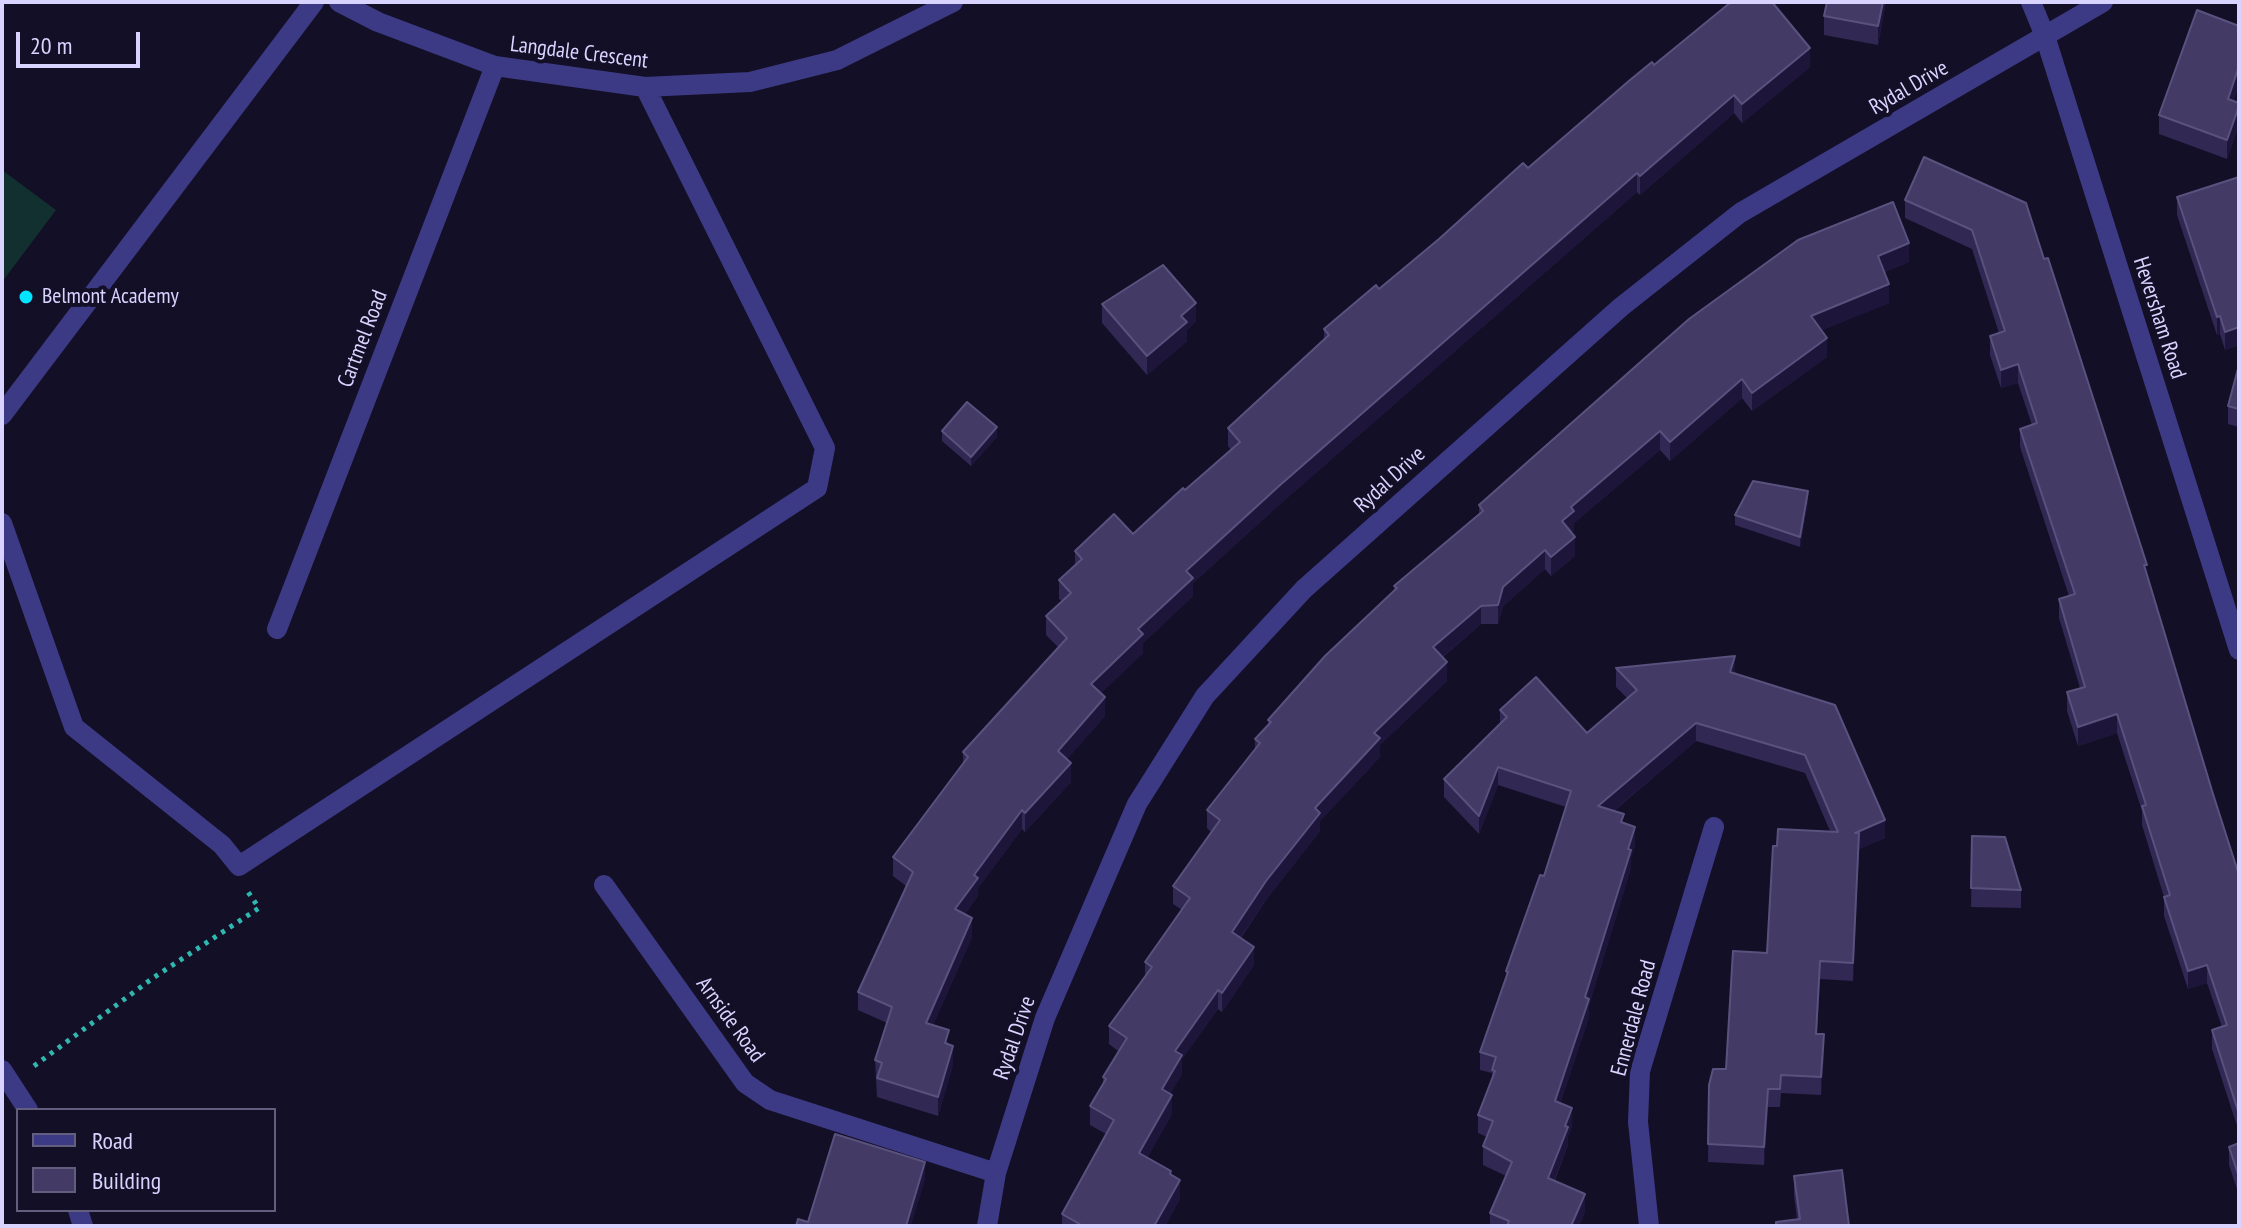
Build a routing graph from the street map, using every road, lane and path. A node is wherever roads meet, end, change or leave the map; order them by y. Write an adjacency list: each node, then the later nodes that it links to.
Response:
1 (314, 2): 9 (street)
2 (339, 2): 7 (street, Langdale Crescent)
3 (953, 2): 8 (street, Langdale Crescent)
4 (2031, 2): 6 (street, Heversham Road)
5 (2103, 2): 6 (street, Rydal Drive)
6 (2045, 36): 11 (street, Heversham Road); 19 (street, Rydal Drive)
7 (495, 66): 8 (street, Langdale Crescent); 12 (street, Cartmel Road)
8 (645, 87): 15 (street)
9 (2, 415)
10 (2, 523): 15 (street)
11 (2234, 609): 13 (street, Heversham Road)
12 (277, 629)
13 (2239, 650)
14 (1714, 827): 21 (street, Ennerdale Road)
15 (239, 866): 17 (path)
16 (604, 885): 19 (street, Arnside Road)
17 (6, 1076): 18 (street)
18 (27, 1108)
19 (996, 1173): 20 (street, Rydal Drive)
20 (987, 1226)
21 (1649, 1226)

